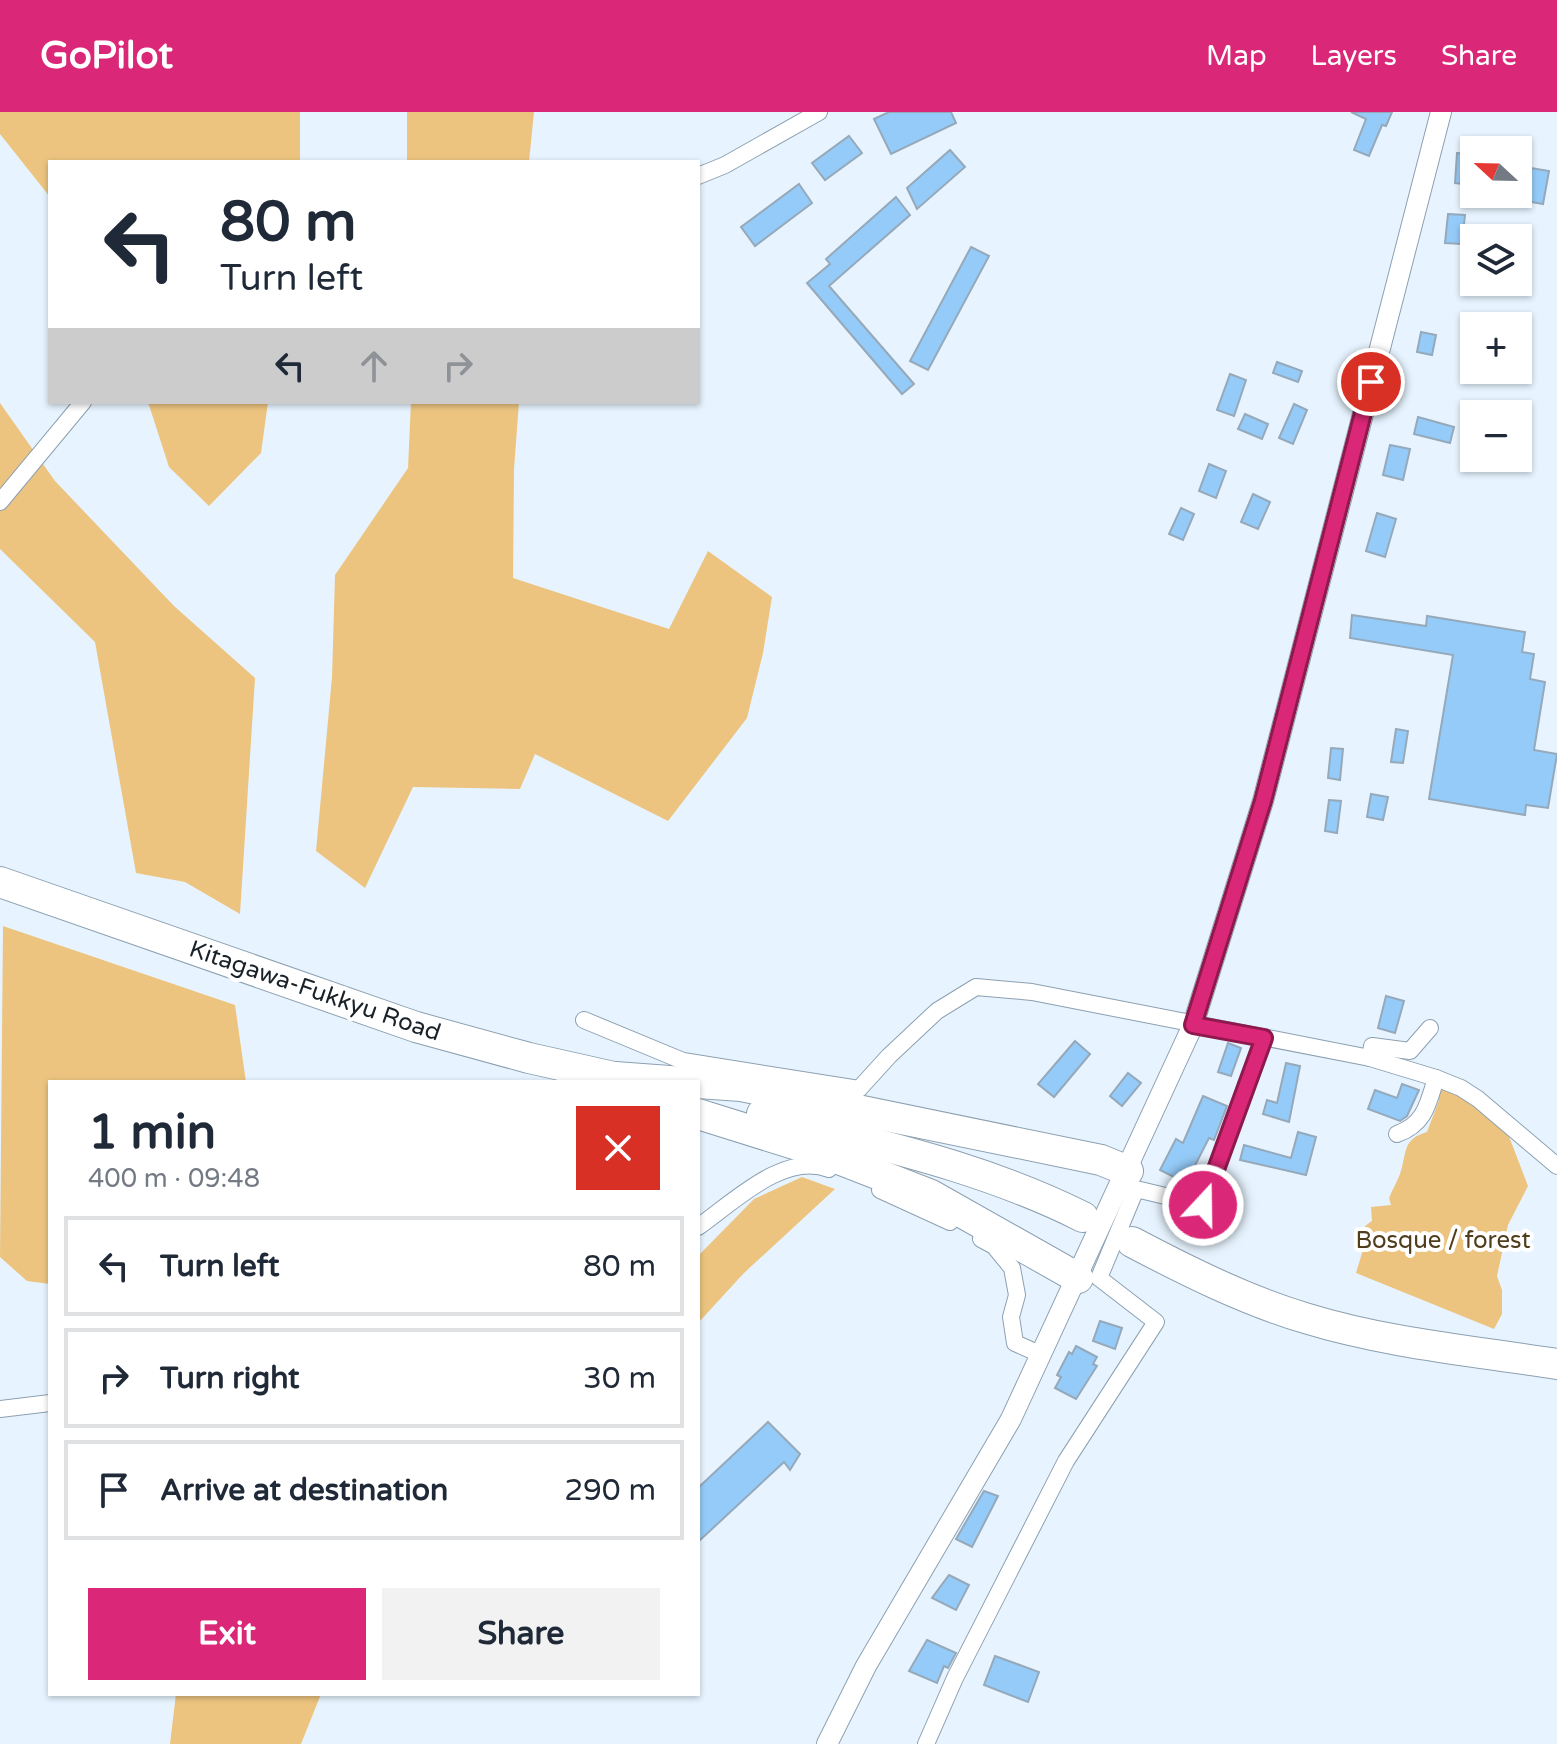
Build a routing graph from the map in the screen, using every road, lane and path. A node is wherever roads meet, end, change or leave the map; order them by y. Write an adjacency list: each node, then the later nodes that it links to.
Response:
1 (819, 112): 3 (street)
2 (1441, 112): 8 (street)
3 (700, 175)
4 (81, 404): 5 (street)
5 (0, 502)
6 (0, 882): 13 (highway, Kitagawa-Fukkyu Road)
7 (584, 1020): 8 (street)
8 (1193, 1025): 10 (street); 19 (street)
9 (1430, 1028): 11 (street)
10 (1264, 1038): 11 (street); 29 (street)
11 (1370, 1058): 12 (street)
12 (1436, 1078): 17 (street); 18 (street)
13 (625, 1080)
14 (700, 1083): 19 (highway)
15 (700, 1098): 20 (highway)
16 (700, 1115): 23 (highway)
17 (1397, 1134)
18 (1557, 1166)
19 (1128, 1171): 23 (street)
20 (1083, 1217)
21 (700, 1226): 24 (street)
22 (1132, 1242): 25 (highway)
23 (1078, 1278): 24 (street)
24 (1042, 1355): 28 (street)
25 (1557, 1364)
26 (48, 1403): 27 (street)
27 (0, 1409)
28 (827, 1744)
29 (926, 1744)

